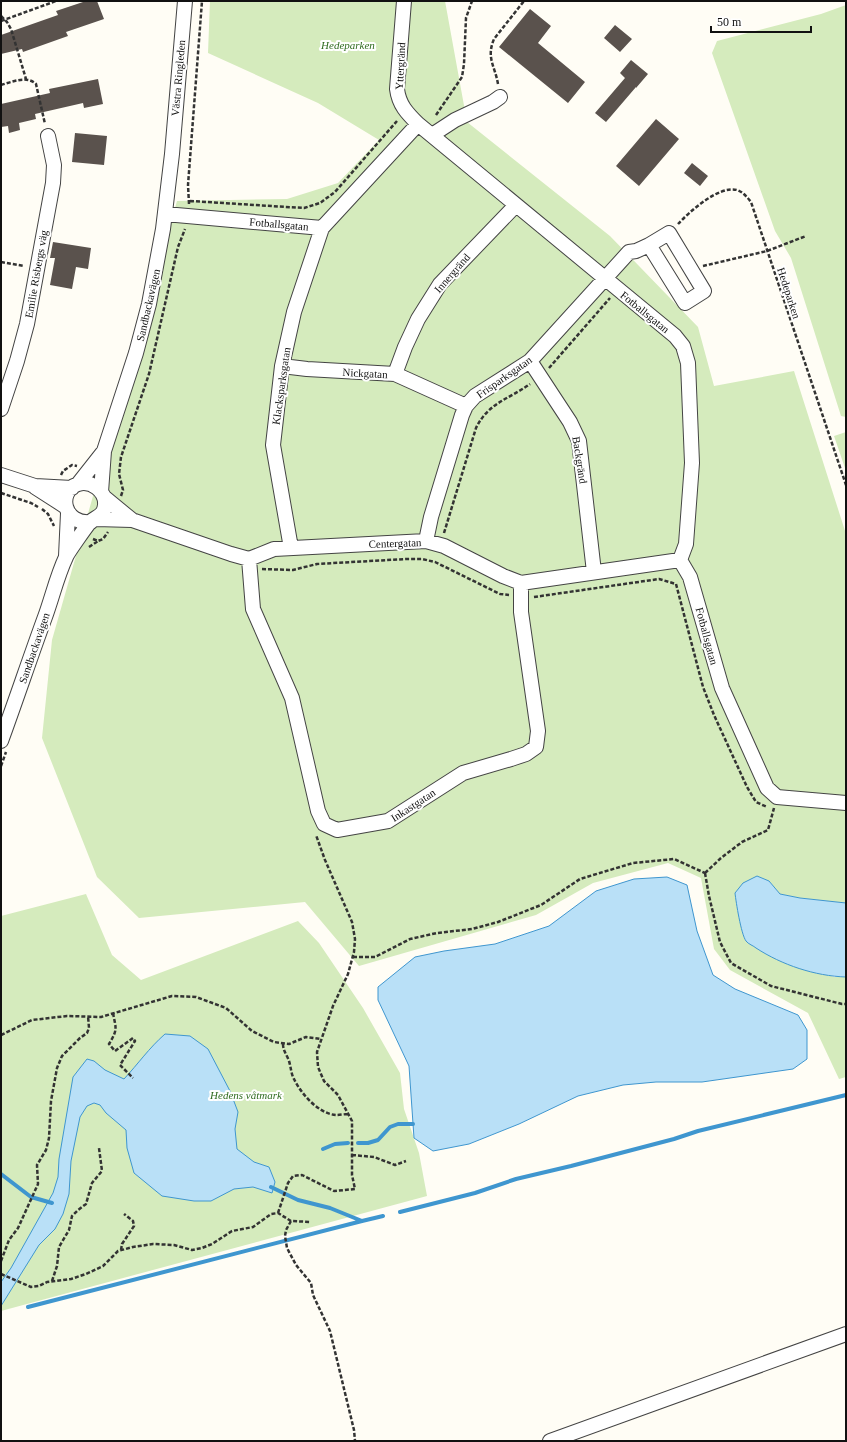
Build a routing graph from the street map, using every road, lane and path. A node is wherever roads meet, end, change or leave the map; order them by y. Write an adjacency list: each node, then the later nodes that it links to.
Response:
1 (56, 1): 7 (path)
2 (185, 1): 16 (street, Västra Ringleden)
3 (404, 1): 12 (street, Yttergränd)
4 (472, 1): 14 (path)
5 (524, 1): 11 (path)
6 (1, 16): 7 (path)
7 (5, 20): 8 (path); 9 (path)
8 (1, 21)
9 (26, 79): 10 (path); 15 (path)
10 (1, 85)
11 (500, 98): 14 (street)
12 (405, 111): 13 (street, Yttergränd); 17 (path)
13 (418, 124): 14 (street, Fotballsgatan); 20 (street, Fotballsgatan)
14 (438, 132): 18 (street, Fotballsgatan)
15 (48, 136): 26 (street, Emilie Risbergs väg)
16 (172, 154): 19 (street, Sandbackavägen)
17 (190, 201)
18 (516, 205): 28 (street, Fotballsgatan); 32 (street, Innergränd)
19 (165, 214): 20 (street, Fotballsgatan); 36 (street, Sandbackavägen)
20 (322, 228): 31 (street, Klacksparksgatan)
21 (669, 233): 23 (street, Frisparksgatan); 24 (path, Hedeparken); 27 (street)
22 (806, 236): 24 (path)
23 (649, 245): 27 (street); 28 (street, Frisparksgatan)
24 (768, 251): 27 (path); 38 (path, Hedeparken)
25 (1, 262): 26 (path)
26 (36, 268): 35 (street, Emilie Risbergs väg)
27 (690, 268)
28 (604, 278): 29 (street, Fotballsgatan); 30 (street, Frisparksgatan)
29 (618, 289): 33 (path); 49 (street, Fotballsgatan)
30 (530, 361): 33 (street, Backgränd); 34 (street, Frisparksgatan)
31 (282, 366): 32 (street, Nickgatan); 47 (street, Klacksparksgatan)
32 (395, 374): 34 (street, Nickgatan)
33 (540, 376): 46 (path); 52 (street, Backgränd)
34 (466, 406): 45 (street, Frisparksgatan)
35 (1, 409)
36 (104, 451): 40 (street, Sandbackavägen); 41 (street, Sandbackavägen)
37 (1, 475): 39 (street)
38 (846, 485)
39 (35, 486): 40 (street); 42 (street)
40 (75, 486): 41 (street); 42 (street)
41 (103, 494): 43 (street); 44 (street)
42 (67, 510): 44 (street); 48 (street, Sandbackavägen)
43 (132, 520): 44 (street); 51 (street)
44 (93, 521): 48 (street, Sandbackavägen)
45 (426, 541): 46 (street, Centergatan); 47 (street, Centergatan)
46 (440, 545): 50 (path); 54 (street, Centergatan)
47 (291, 548): 51 (street, Centergatan)
48 (66, 556): 55 (street, Sandbackavägen)
49 (680, 560): 52 (street, Centergatan); 53 (street, Fotballsgatan)
50 (435, 562): 51 (path); 54 (path)
51 (249, 565): 54 (street, Inkastgatan)
52 (594, 572): 54 (street, Centergatan)
53 (689, 574): 54 (path); 56 (street, Fotballsgatan)
54 (521, 590)
55 (1, 740)
56 (846, 803)
57 (774, 808): 59 (path)
58 (316, 832): 60 (path)
59 (705, 873): 60 (path); 61 (path)
60 (353, 957): 65 (path)
61 (846, 1004)
62 (113, 1013): 63 (path); 66 (path); 67 (path)
63 (88, 1016): 64 (path); 77 (path)
64 (1, 1035)
65 (321, 1039): 66 (path); 68 (path)
66 (283, 1044): 68 (path)
67 (133, 1078)
68 (349, 1114): 70 (path)
69 (99, 1148): 79 (path)
70 (352, 1156): 71 (path); 72 (path)
71 (406, 1161)
72 (278, 1213): 74 (path); 76 (path)
73 (124, 1214): 76 (path)
74 (291, 1221): 75 (path); 81 (path)
75 (312, 1222)
76 (121, 1250): 79 (path)
77 (1, 1261)
78 (1, 1274): 79 (path)
79 (52, 1281)
80 (846, 1334): 82 (street)
81 (355, 1441)
82 (550, 1441)

